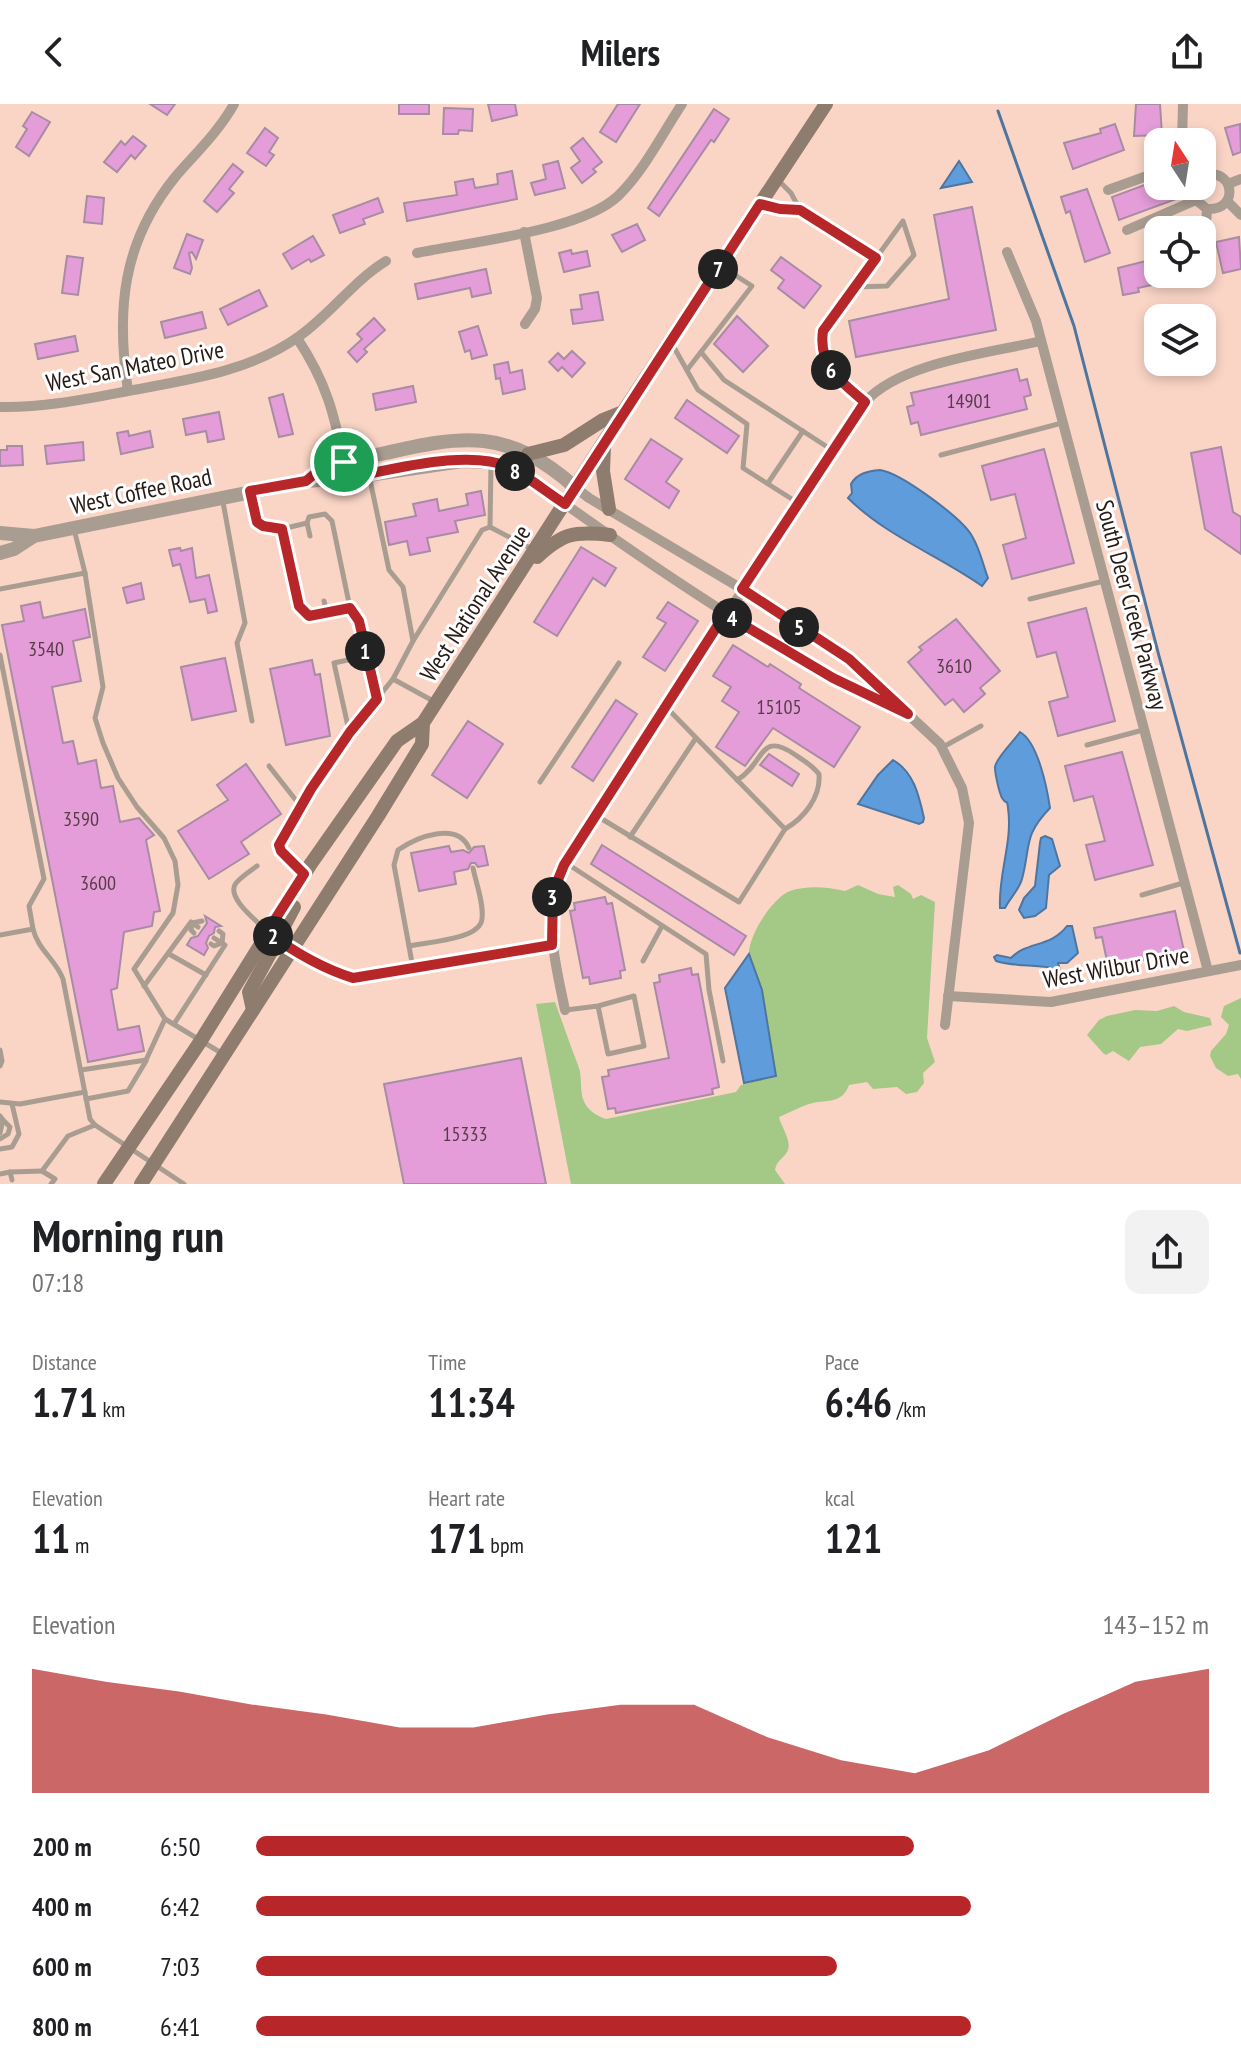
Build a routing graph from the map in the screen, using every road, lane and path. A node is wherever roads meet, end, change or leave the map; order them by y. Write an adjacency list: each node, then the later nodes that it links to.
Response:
1 (234, 104): 33 (street)
2 (682, 104): 20 (street)
3 (826, 104): 8 (main road, West National Avenue)
4 (1183, 104): 5 (street)
5 (1182, 128)
6 (1216, 175): 10 (street)
7 (1144, 177): 11 (street)
8 (776, 178): 14 (main road, West National Avenue); 16 (lane)
9 (1241, 179): 10 (street)
10 (1228, 184): 13 (street)
11 (1108, 190)
12 (1196, 200): 15 (street); 19 (street)
13 (1227, 201): 15 (street); 17 (street)
14 (760, 204): 16 (lane); 25 (main road, West National Avenue)
15 (1207, 209): 18 (street)
16 (800, 210): 23 (lane)
17 (1241, 215)
18 (1207, 216)
19 (1127, 230)
20 (524, 232): 22 (street); 27 (street)
21 (1007, 252): 30 (street, South Deer Creek Parkway)
22 (417, 253)
23 (876, 258): 26 (lane); 26 (lane)
24 (386, 261): 28 (street, West San Mateo Drive)
25 (720, 266): 29 (main road, West National Avenue); 31 (lane)
26 (855, 287): 34 (lane)
27 (525, 324)
28 (297, 338): 33 (street, West San Mateo Drive); 43 (street)
29 (671, 341): 32 (lane); 36 (main road, West National Avenue)
30 (1041, 341): 34 (street); 37 (street, South Deer Creek Parkway)
31 (701, 352): 32 (lane); 38 (lane)
32 (687, 370): 48 (lane)
33 (128, 391): 35 (street, West San Mateo Drive)
34 (865, 402): 40 (street)
35 (0, 407)
36 (623, 412): 39 (main road, West National Avenue); 41 (main road)
37 (1063, 423): 42 (lane); 66 (street, South Deer Creek Parkway)
38 (803, 431): 40 (lane); 48 (lane)
39 (604, 443): 49 (main road, West National Avenue); 54 (main road)
40 (832, 450): 52 (street)
41 (528, 454): 43 (street, West Coffee Road); 49 (street, West Coffee Road)
42 (941, 455)
43 (344, 462): 46 (street); 47 (street, West Coffee Road)
44 (491, 462): 45 (street, West Coffee Road); 53 (street, West Coffee Road); 57 (lane)
45 (368, 474): 46 (street, West Coffee Road); 74 (lane)
46 (348, 478): 47 (street, West Coffee Road)
47 (306, 481): 50 (street, West Coffee Road)
48 (768, 483): 52 (lane)
49 (576, 488): 53 (main road, West National Avenue); 54 (street)
50 (250, 491): 51 (street, West Coffee Road); 58 (lane)
51 (222, 497): 56 (street, West Coffee Road); 83 (lane)
52 (798, 503): 68 (street)
53 (565, 504): 60 (street); 63 (main road, West National Avenue)
54 (609, 509): 68 (street)
55 (307, 523): 58 (lane); 62 (lane); 71 (lane)
56 (74, 527): 61 (street, West Coffee Road); 65 (lane)
57 (490, 527): 63 (lane); 74 (lane)
58 (282, 529): 72 (lane)
59 (0, 533): 61 (street, West Coffee Road)
60 (610, 535): 63 (main road); 73 (street)
61 (34, 536): 64 (street, West Coffee Road)
62 (310, 536)
63 (538, 552): 80 (main road, West National Avenue)
64 (0, 553)
65 (85, 573): 67 (lane); 122 (lane)
66 (1105, 581): 69 (lane); 86 (street, South Deer Creek Parkway)
67 (0, 589)
68 (742, 589): 73 (street); 82 (street)
69 (1030, 599)
70 (324, 601): 72 (lane)
71 (350, 608): 72 (lane); 76 (lane)
72 (327, 612)
73 (725, 614): 81 (street); 82 (street)
74 (413, 641): 78 (lane)
75 (0, 655): 107 (lane)
76 (366, 656): 79 (lane); 87 (lane)
77 (619, 663): 93 (lane)
78 (393, 679): 79 (lane); 80 (lane)
79 (377, 699): 87 (lane)
80 (436, 703): 84 (main road, West National Avenue)
81 (666, 707): 88 (lane); 95 (street)
82 (908, 714): 90 (street)
83 (252, 721)
84 (423, 723): 102 (main road, West National Avenue); 115 (main road, West National Avenue)
85 (981, 726): 90 (lane)
86 (1144, 730): 89 (lane); 103 (street, South Deer Creek Parkway)
87 (350, 732): 94 (lane)
88 (696, 738): 92 (lane); 97 (lane)
89 (1087, 745)
90 (942, 748): 123 (street)
91 (269, 766): 94 (lane)
92 (737, 780): 96 (lane); 96 (lane)
93 (540, 782)
94 (302, 808): 102 (lane)
95 (596, 816): 97 (lane); 99 (street)
96 (785, 829): 97 (lane)
97 (630, 837)
98 (469, 848): 114 (lane)
99 (566, 863): 106 (lane); 113 (street)
100 (257, 866): 109 (lane)
101 (473, 868): 114 (lane)
102 (304, 874): 109 (main road, West National Avenue); 115 (main road)
103 (1184, 882): 104 (lane); 120 (street, South Deer Creek Parkway)
104 (1142, 895)
105 (197, 926): 116 (lane)
106 (662, 926): 117 (lane); 134 (lane)
107 (33, 929): 110 (lane); 136 (lane)
108 (219, 931): 112 (lane)
109 (267, 932): 115 (main road); 126 (main road); 130 (main road, West National Avenue)
110 (0, 935)
111 (212, 941): 112 (lane)
112 (222, 943): 121 (lane)
113 (552, 945): 119 (street); 124 (street)
114 (409, 946): 119 (lane)
115 (290, 949): 119 (street); 126 (main road, West National Avenue)
116 (168, 953): 121 (lane); 122 (lane)
117 (643, 961)
118 (1241, 965): 120 (street, West Wilbur Drive)
119 (413, 969)
120 (1208, 971): 123 (street, West Wilbur Drive)
121 (206, 975): 128 (lane)
122 (144, 986): 127 (lane)
123 (948, 996): 129 (street)
124 (564, 1005): 125 (lane)
125 (598, 1006): 125 (lane)
126 (253, 1010): 132 (main road, West National Avenue)
127 (165, 1019): 128 (lane); 133 (lane)
128 (174, 1024): 130 (lane)
129 (945, 1025)
130 (200, 1042): 132 (lane); 146 (main road, West National Avenue)
131 (0, 1050): 135 (lane)
132 (224, 1055): 147 (main road, West National Avenue)
133 (146, 1060): 136 (lane); 138 (lane)
134 (723, 1061)
135 (0, 1066)
136 (81, 1070): 137 (lane)
137 (85, 1092): 138 (lane); 140 (lane)
138 (86, 1099): 142 (lane)
139 (0, 1102): 140 (lane)
140 (12, 1104): 145 (lane)
141 (2, 1118): 143 (lane); 144 (lane)
142 (95, 1125): 146 (lane); 148 (lane)
143 (0, 1133)
144 (0, 1139)
145 (0, 1149)
146 (128, 1149): 147 (lane); 153 (main road, West National Avenue)
147 (153, 1165): 154 (main road, West National Avenue); 155 (lane)
148 (42, 1171): 149 (lane); 152 (lane)
149 (10, 1172): 150 (lane); 151 (lane)
150 (0, 1174)
151 (12, 1180)
152 (51, 1184)
153 (104, 1184)
154 (141, 1184)
155 (184, 1184)

